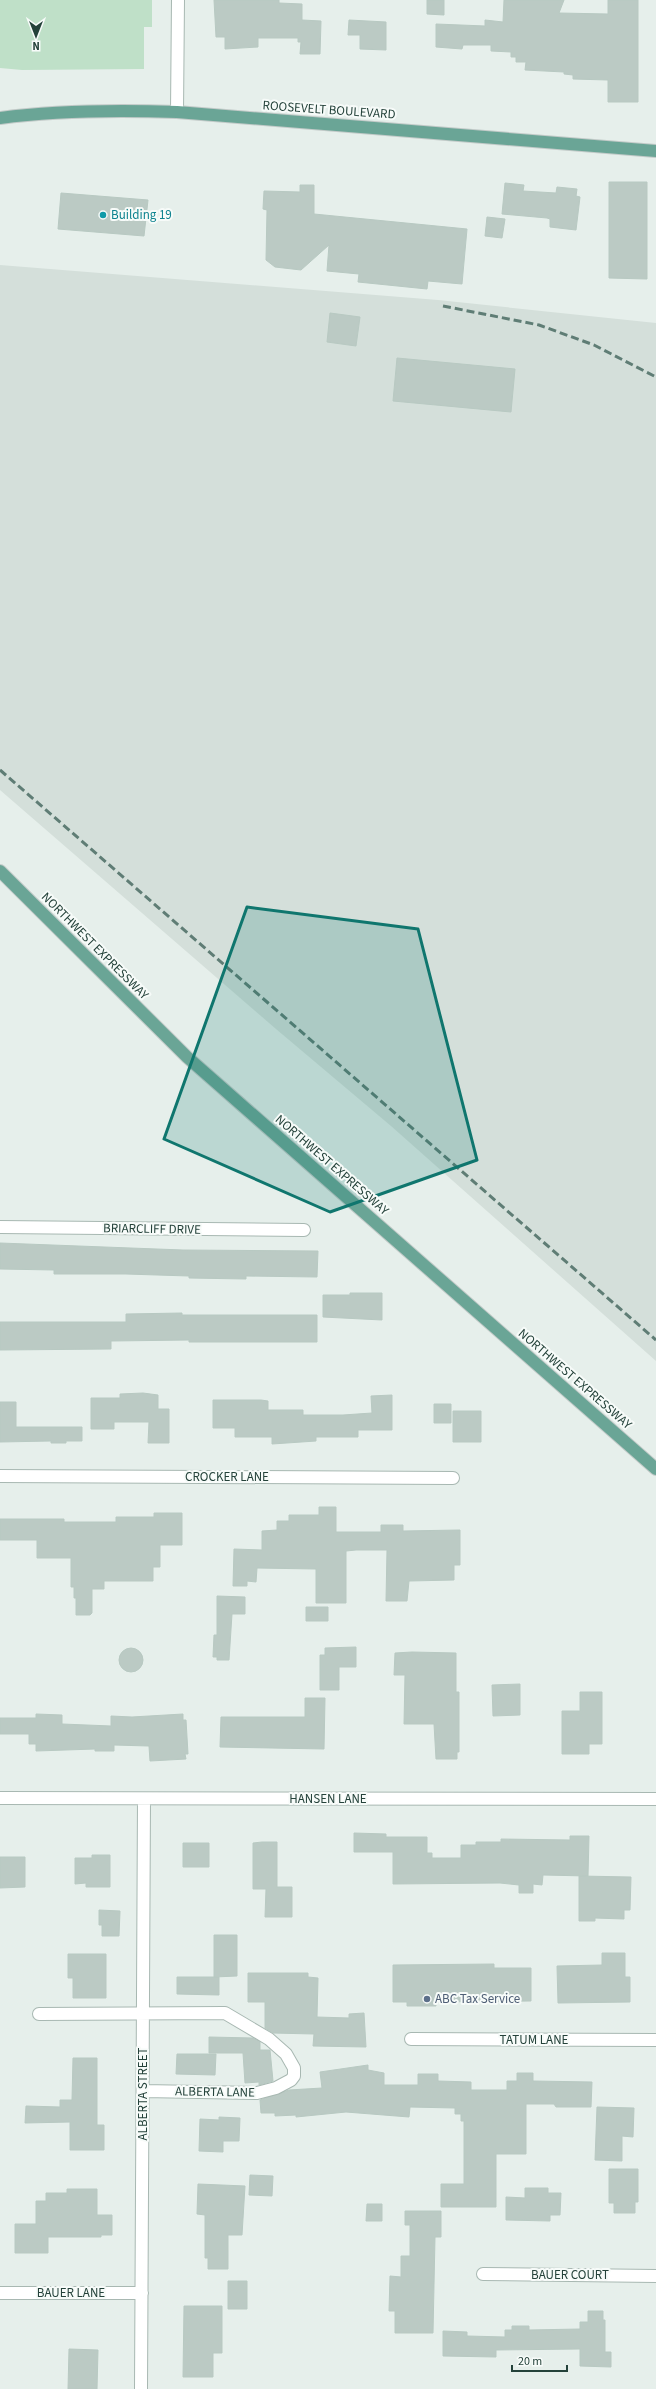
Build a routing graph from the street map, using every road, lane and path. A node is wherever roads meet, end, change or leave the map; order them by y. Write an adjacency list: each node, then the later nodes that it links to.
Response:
1 (178, 0): 2 (street)
2 (177, 112): 3 (main road, ROOSEVELT BOULEVARD); 4 (main road, ROOSEVELT BOULEVARD)
3 (0, 118)
4 (656, 151)
5 (0, 871): 8 (main road, NORTHWEST EXPRESSWAY)
6 (0, 1227): 7 (street, BRIARCLIFF DRIVE)
7 (304, 1230)
8 (656, 1468)
9 (0, 1476): 10 (street, CROCKER LANE)
10 (453, 1478)
11 (0, 1798): 13 (street, HANSEN LANE)
12 (656, 1799): 13 (street, HANSEN LANE)
13 (144, 1800): 14 (street, ALBERTA STREET)
14 (143, 2013): 15 (street); 18 (street, ALBERTA STREET); 18 (street, ALBERTA LANE)
15 (39, 2014)
16 (411, 2039): 17 (street, TATUM LANE)
17 (656, 2040)
18 (143, 2091): 22 (street, ALBERTA STREET)
19 (483, 2274): 20 (street, BAUER COURT)
20 (656, 2276)
21 (0, 2293): 22 (street, BAUER LANE)
22 (142, 2293): 23 (street, ALBERTA STREET)
23 (141, 2389)

